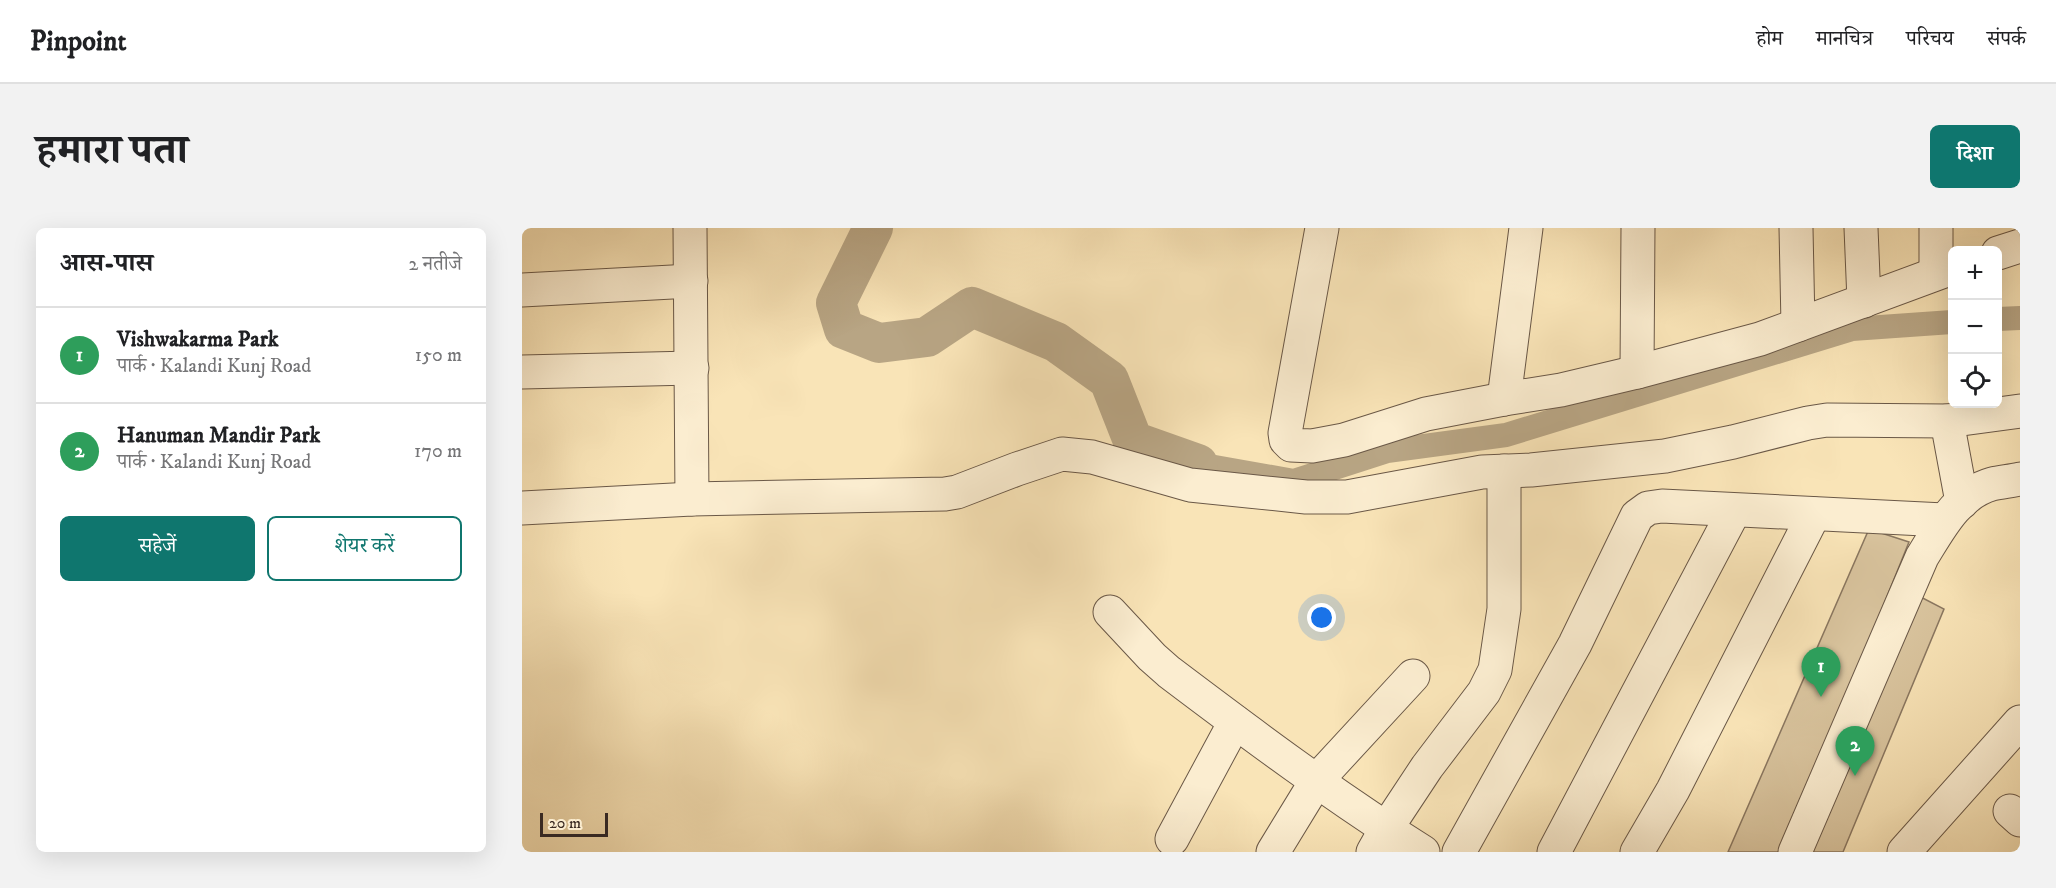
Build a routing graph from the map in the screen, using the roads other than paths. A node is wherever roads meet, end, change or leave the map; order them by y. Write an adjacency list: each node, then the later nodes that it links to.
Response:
1 (690, 228): 9 (street)
2 (1322, 228): 16 (street)
3 (1526, 228): 16 (street)
4 (1638, 228): 15 (street)
5 (1796, 228): 12 (street)
6 (1861, 228): 11 (street)
7 (1936, 228): 8 (street)
8 (1944, 271): 11 (street)
9 (691, 280): 10 (street); 13 (street)
10 (522, 290)
11 (1864, 301): 12 (street)
12 (1798, 325): 15 (street)
13 (692, 368): 14 (street); 21 (street)
14 (522, 372)
15 (1637, 372): 16 (street)
16 (1504, 399)
17 (2020, 411): 18 (street)
18 (1947, 421): 19 (street); 24 (street)
19 (1504, 471): 21 (street); 32 (street)
20 (2020, 479): 24 (street)
21 (692, 499): 22 (street)
22 (522, 508)
23 (1734, 511): 25 (street); 35 (street); 36 (street)
24 (1953, 511): 25 (street); 38 (street)
25 (1814, 514): 37 (street)
26 (1110, 612): 28 (street)
27 (1413, 676): 30 (street)
28 (1235, 722): 30 (street); 31 (street)
29 (2020, 722): 39 (street)
30 (1317, 780): 32 (street); 33 (street)
31 (1172, 839)
32 (1379, 840): 34 (street)
33 (1274, 852)
34 (1423, 852)
35 (1460, 852)
36 (1554, 852)
37 (1637, 852)
38 (1795, 852)
39 (1904, 852)

